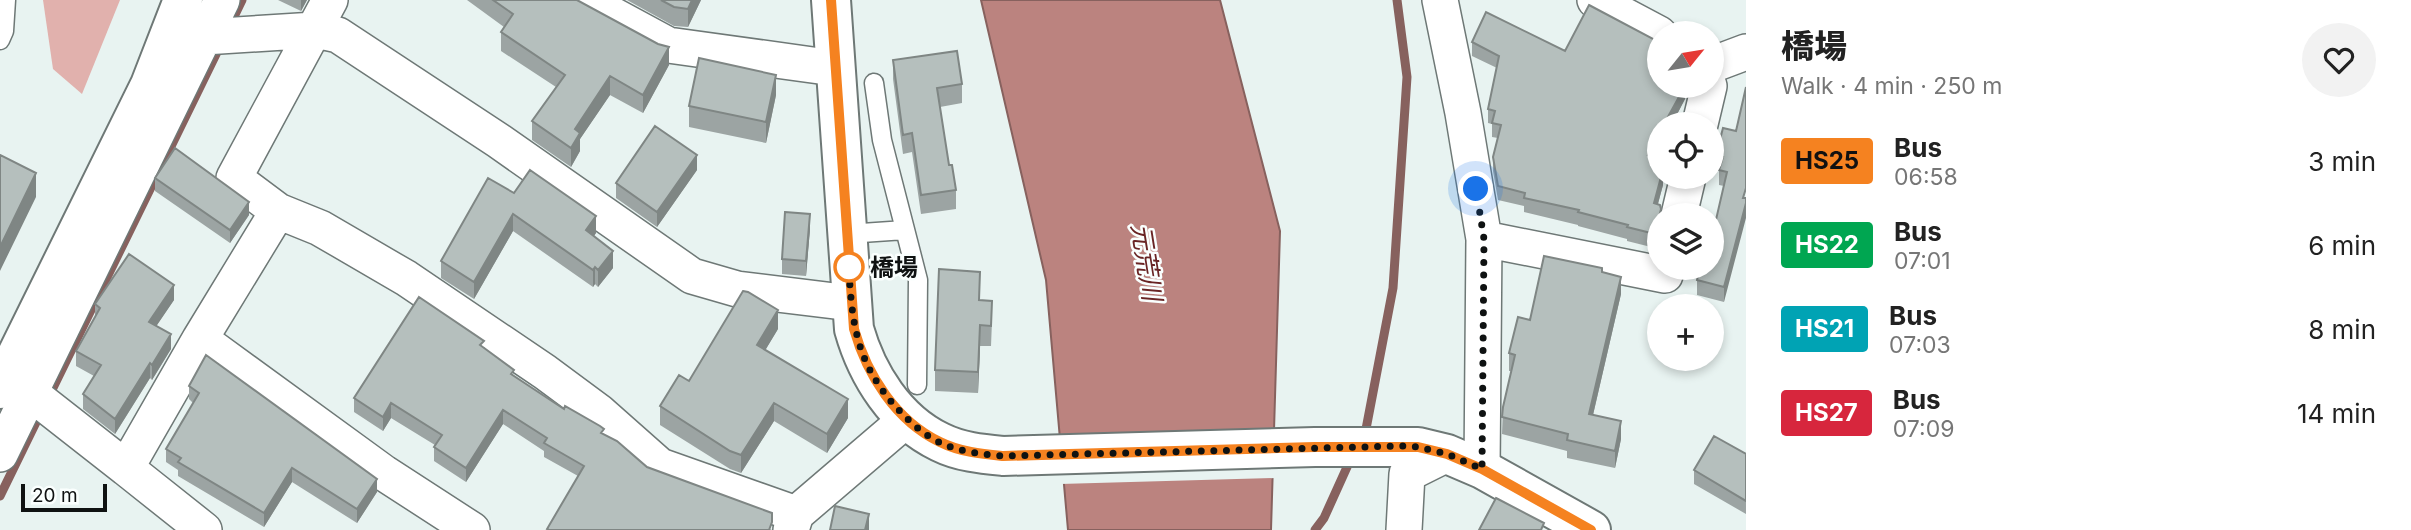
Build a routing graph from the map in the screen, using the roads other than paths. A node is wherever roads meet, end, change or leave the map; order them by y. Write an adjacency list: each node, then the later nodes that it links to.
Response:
1 (6, 0): 11 (lane)
2 (183, 0): 21 (main road)
3 (222, 0): 10 (street)
4 (584, 0): 12 (street)
5 (831, 0): 12 (main road)
6 (1440, 0): 17 (street)
7 (1614, 5): 9 (street)
8 (322, 15): 10 (street); 14 (street); 19 (street)
9 (1647, 26)
10 (205, 37): 21 (street)
11 (0, 40)
12 (834, 68): 16 (main road)
13 (874, 83): 15 (lane)
14 (278, 211): 20 (street); 27 (street)
15 (905, 230): 16 (lane); 22 (lane)
16 (847, 234): 19 (main road)
17 (1484, 239): 18 (street); 26 (street)
18 (1647, 271)
19 (851, 303): 22 (main road)
20 (200, 340): 25 (street); 29 (street)
21 (14, 390): 23 (street); 25 (street)
22 (912, 402): 24 (main road); 27 (street)
23 (0, 454)
24 (1447, 454): 26 (main road); 30 (street)
25 (126, 468): 28 (street)
26 (1482, 469): 31 (main road)
27 (793, 522)
28 (204, 530)
29 (472, 530)
30 (1404, 530)
31 (1591, 530)

